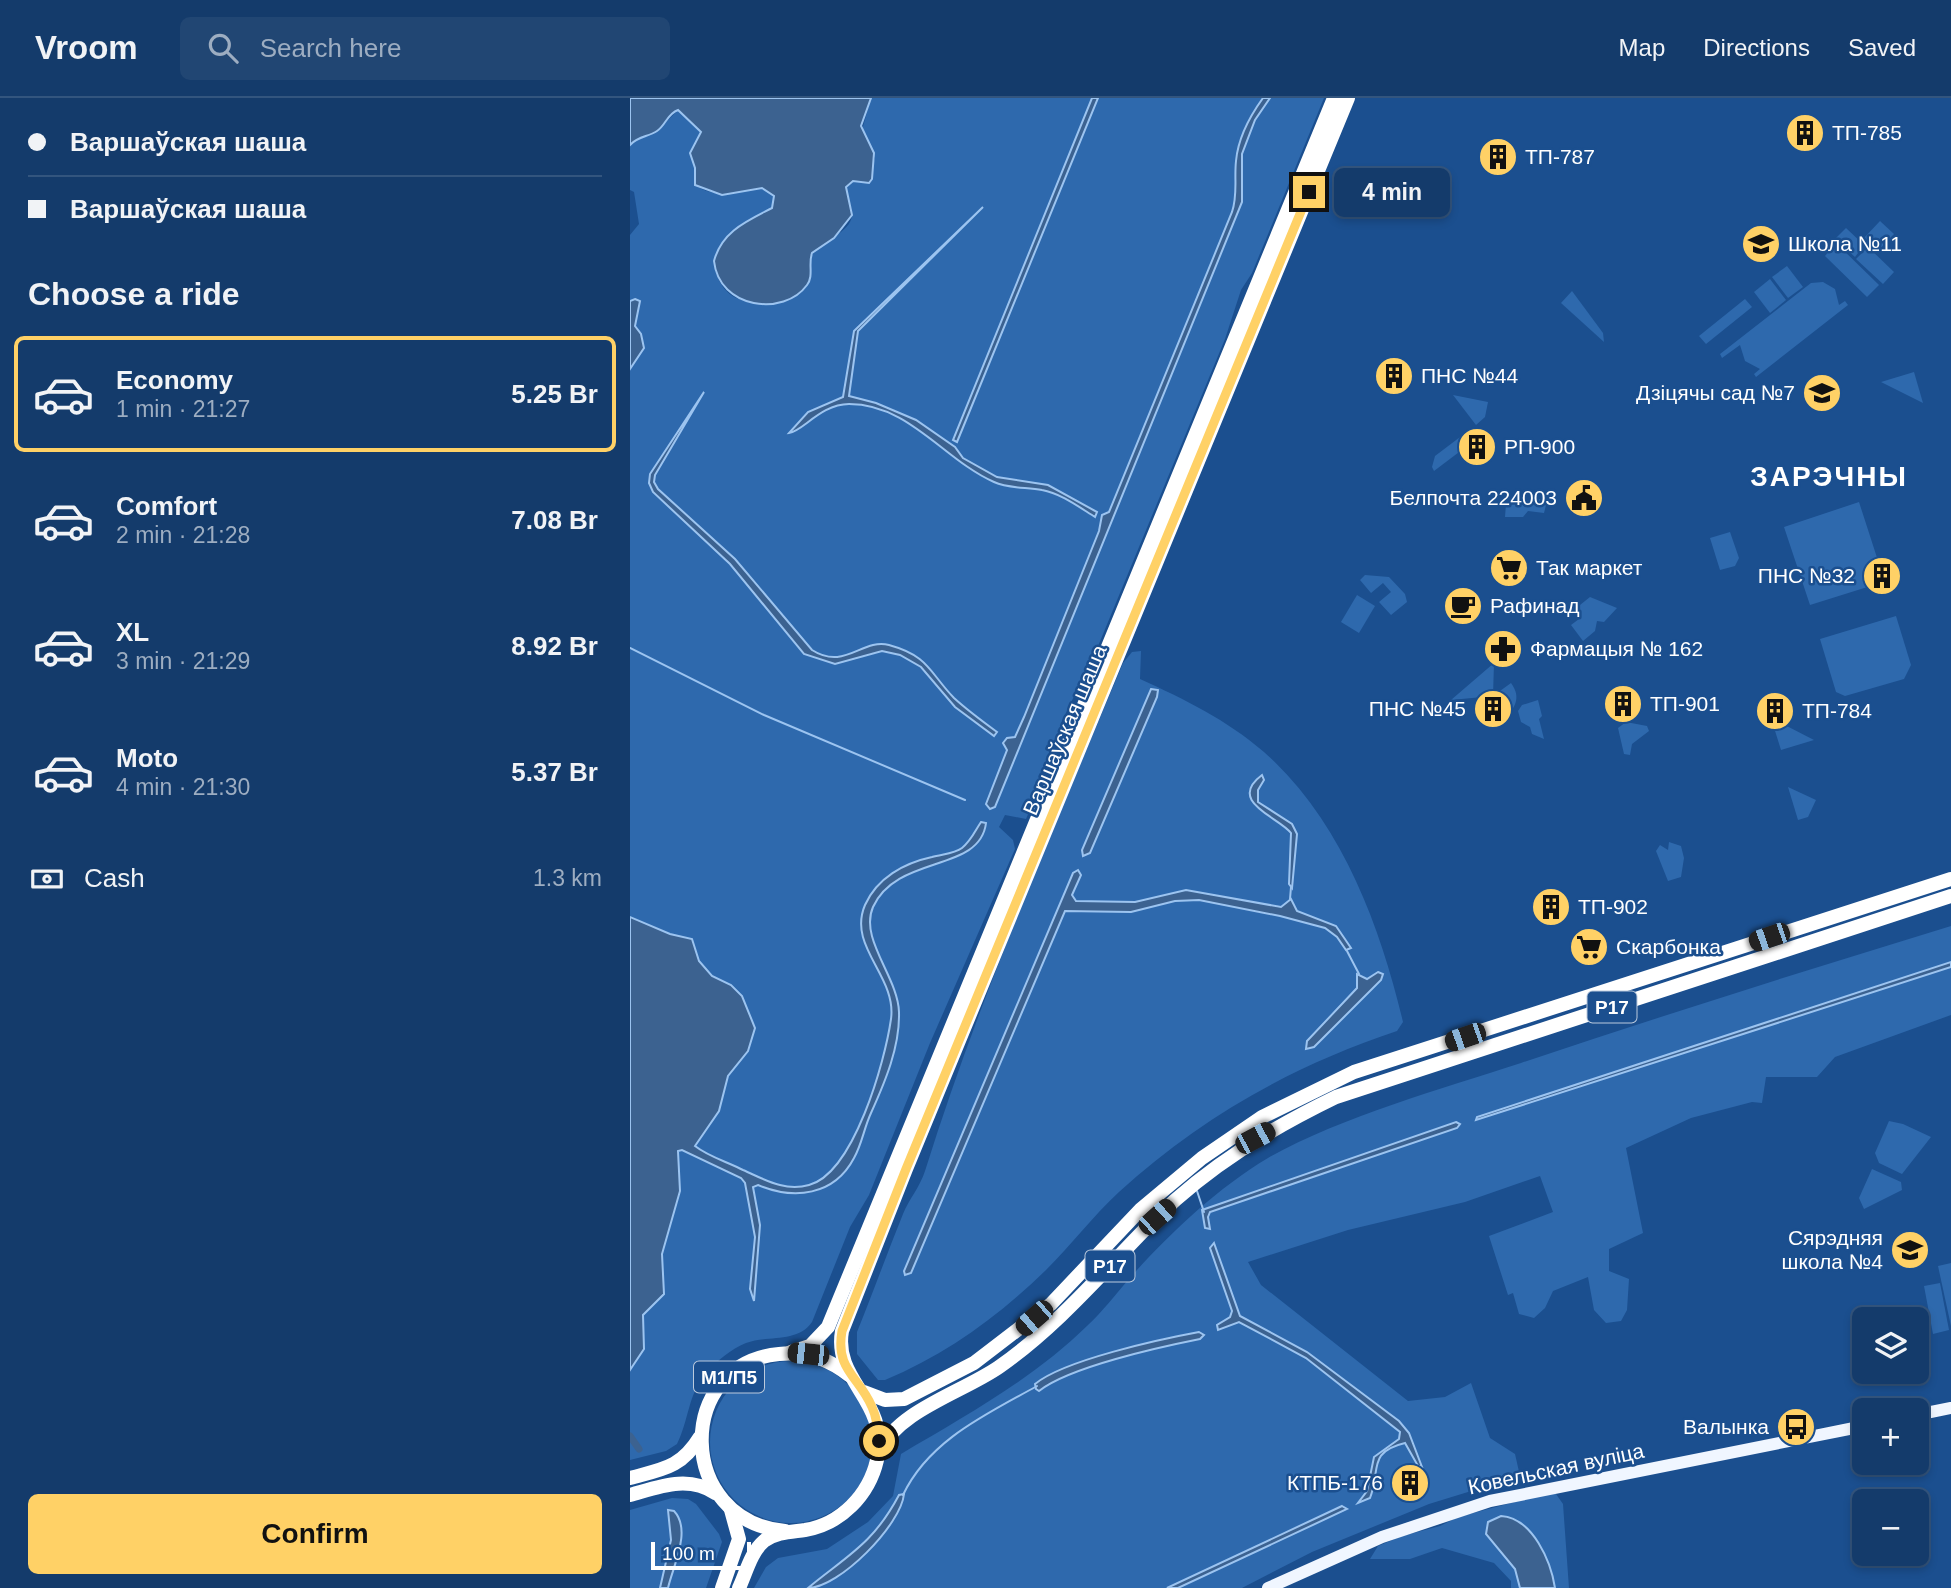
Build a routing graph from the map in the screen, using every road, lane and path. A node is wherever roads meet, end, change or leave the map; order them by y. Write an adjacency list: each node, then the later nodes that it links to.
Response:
1 (1334, 98): 5 (highway, Варшаўская шаша / М1/П5)
2 (1348, 98): 6 (highway, Варшаўская шаша / М1/П5)
3 (1951, 879): 7 (highway, Р17)
4 (1951, 896): 12 (highway, Р17)
5 (790, 1352): 6 (highway, Варшаўская шаша / М1/П5); 11 (highway, Варшаўская шаша / М1/П5)
6 (853, 1378): 7 (highway, Варшаўская шаша / М1/П5)
7 (864, 1392): 12 (highway, Варшаўская шаша / М1/П5)
8 (1951, 1408): 9 (main road)
9 (1929, 1412)
10 (1852, 1428): 20 (main road, Ковельская вуліца)
11 (701, 1436): 13 (highway); 14 (highway, Варшаўская шаша / М1/П5)
12 (878, 1458): 17 (highway, Варшаўская шаша / М1/П5)
13 (630, 1478)
14 (717, 1493): 15 (highway); 16 (highway, Варшаўская шаша / М1/П5)
15 (630, 1495)
16 (730, 1509): 17 (highway, Варшаўская шаша / М1/П5); 18 (highway, Варшаўская шаша / М1/П5)
17 (789, 1531): 19 (highway, Варшаўская шаша / М1/П5)
18 (722, 1588)
19 (739, 1588)
20 (1268, 1588)

